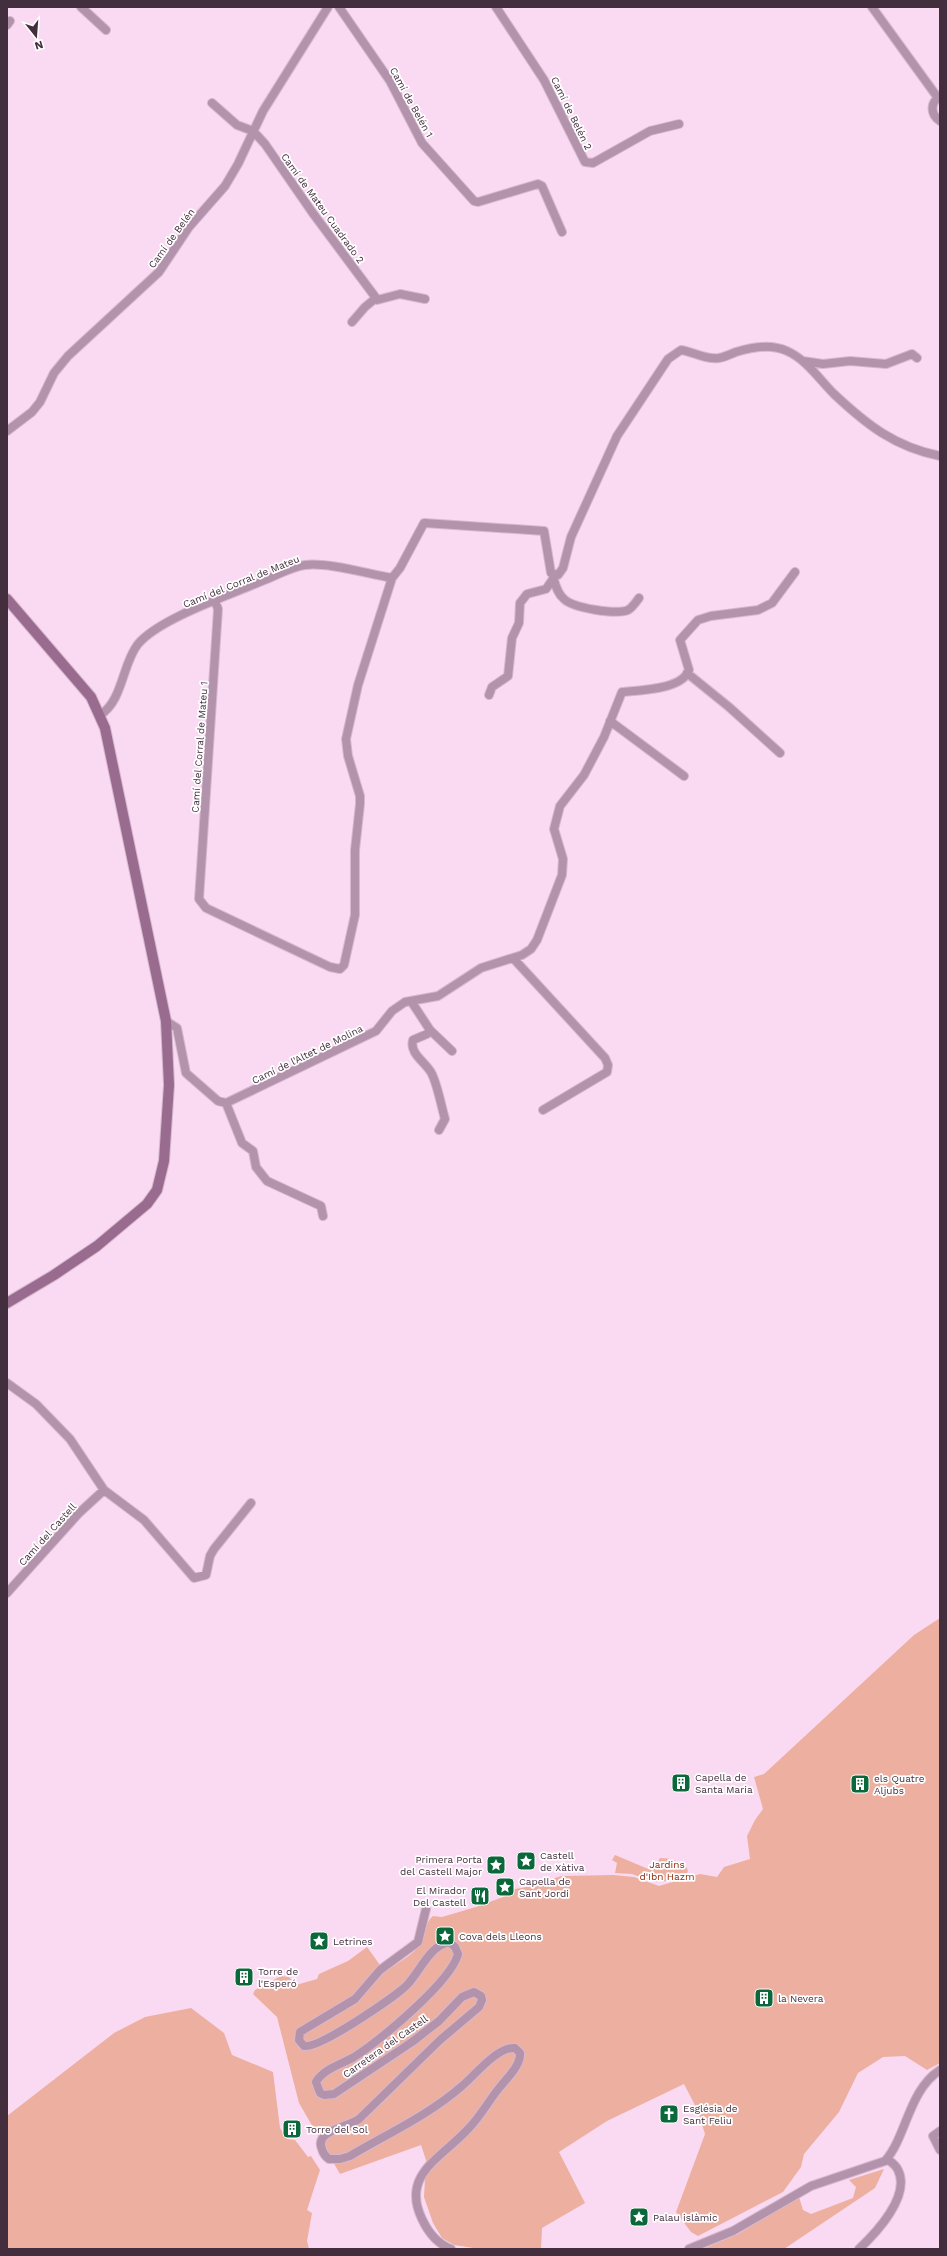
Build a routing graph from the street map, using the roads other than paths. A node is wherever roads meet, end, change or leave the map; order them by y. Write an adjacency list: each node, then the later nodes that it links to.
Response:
1 (81, 7): 6 (street)
2 (328, 7): 11 (street, Camí de Belén)
3 (339, 7): 12 (street, Camí de Belén 1)
4 (496, 7): 10 (street, Camí de Belén 2)
5 (872, 7): 7 (street)
6 (106, 30)
7 (939, 97): 9 (street)
8 (212, 103): 11 (street, Camí de Mateu Cuadrado 2)
9 (940, 121)
10 (679, 124)
11 (252, 131): 13 (street, Camí de Mateu Cuadrado 2); 18 (street, Camí de Belén)
12 (562, 232)
13 (376, 298): 14 (street); 15 (street)
14 (425, 299)
15 (352, 322)
16 (917, 358): 17 (street)
17 (803, 360): 19 (street); 22 (street)
18 (7, 431)
19 (940, 456)
20 (795, 572): 26 (street)
21 (392, 578): 22 (street); 25 (street, Camí del Corral de Mateu); 25 (street, Camí del Corral de Mateu 1)
22 (555, 578): 23 (street); 27 (street)
23 (638, 598)
24 (7, 599): 28 (main road)
25 (215, 601): 28 (street, Camí del Corral de Mateu)
26 (687, 673): 29 (street, Camí de l'Altet de Molina); 30 (street)
27 (489, 695)
28 (100, 715): 34 (main road)
29 (610, 721): 31 (street); 32 (street, Camí de l'Altet de Molina)
30 (780, 752)
31 (684, 776)
32 (513, 958): 33 (street, Camí de l'Altet de Molina); 38 (street)
33 (411, 1001): 35 (street); 37 (street, Camí de l'Altet de Molina)
34 (166, 1022): 37 (street); 41 (main road)
35 (430, 1030): 36 (street); 39 (street)
36 (452, 1050)
37 (226, 1103): 40 (street)
38 (543, 1110)
39 (439, 1130)
40 (323, 1216)
41 (7, 1302)
42 (7, 1383): 43 (street)
43 (104, 1490): 44 (street); 45 (street, Camí del Castell)
44 (251, 1503)
45 (7, 1593)
46 (426, 1909): 51 (street, Carretera del Castell)
47 (940, 2070): 50 (street)
48 (937, 2133): 49 (street)
49 (940, 2150)
50 (887, 2159): 52 (street); 53 (street)
51 (451, 2249)
52 (689, 2249)
53 (859, 2249)

